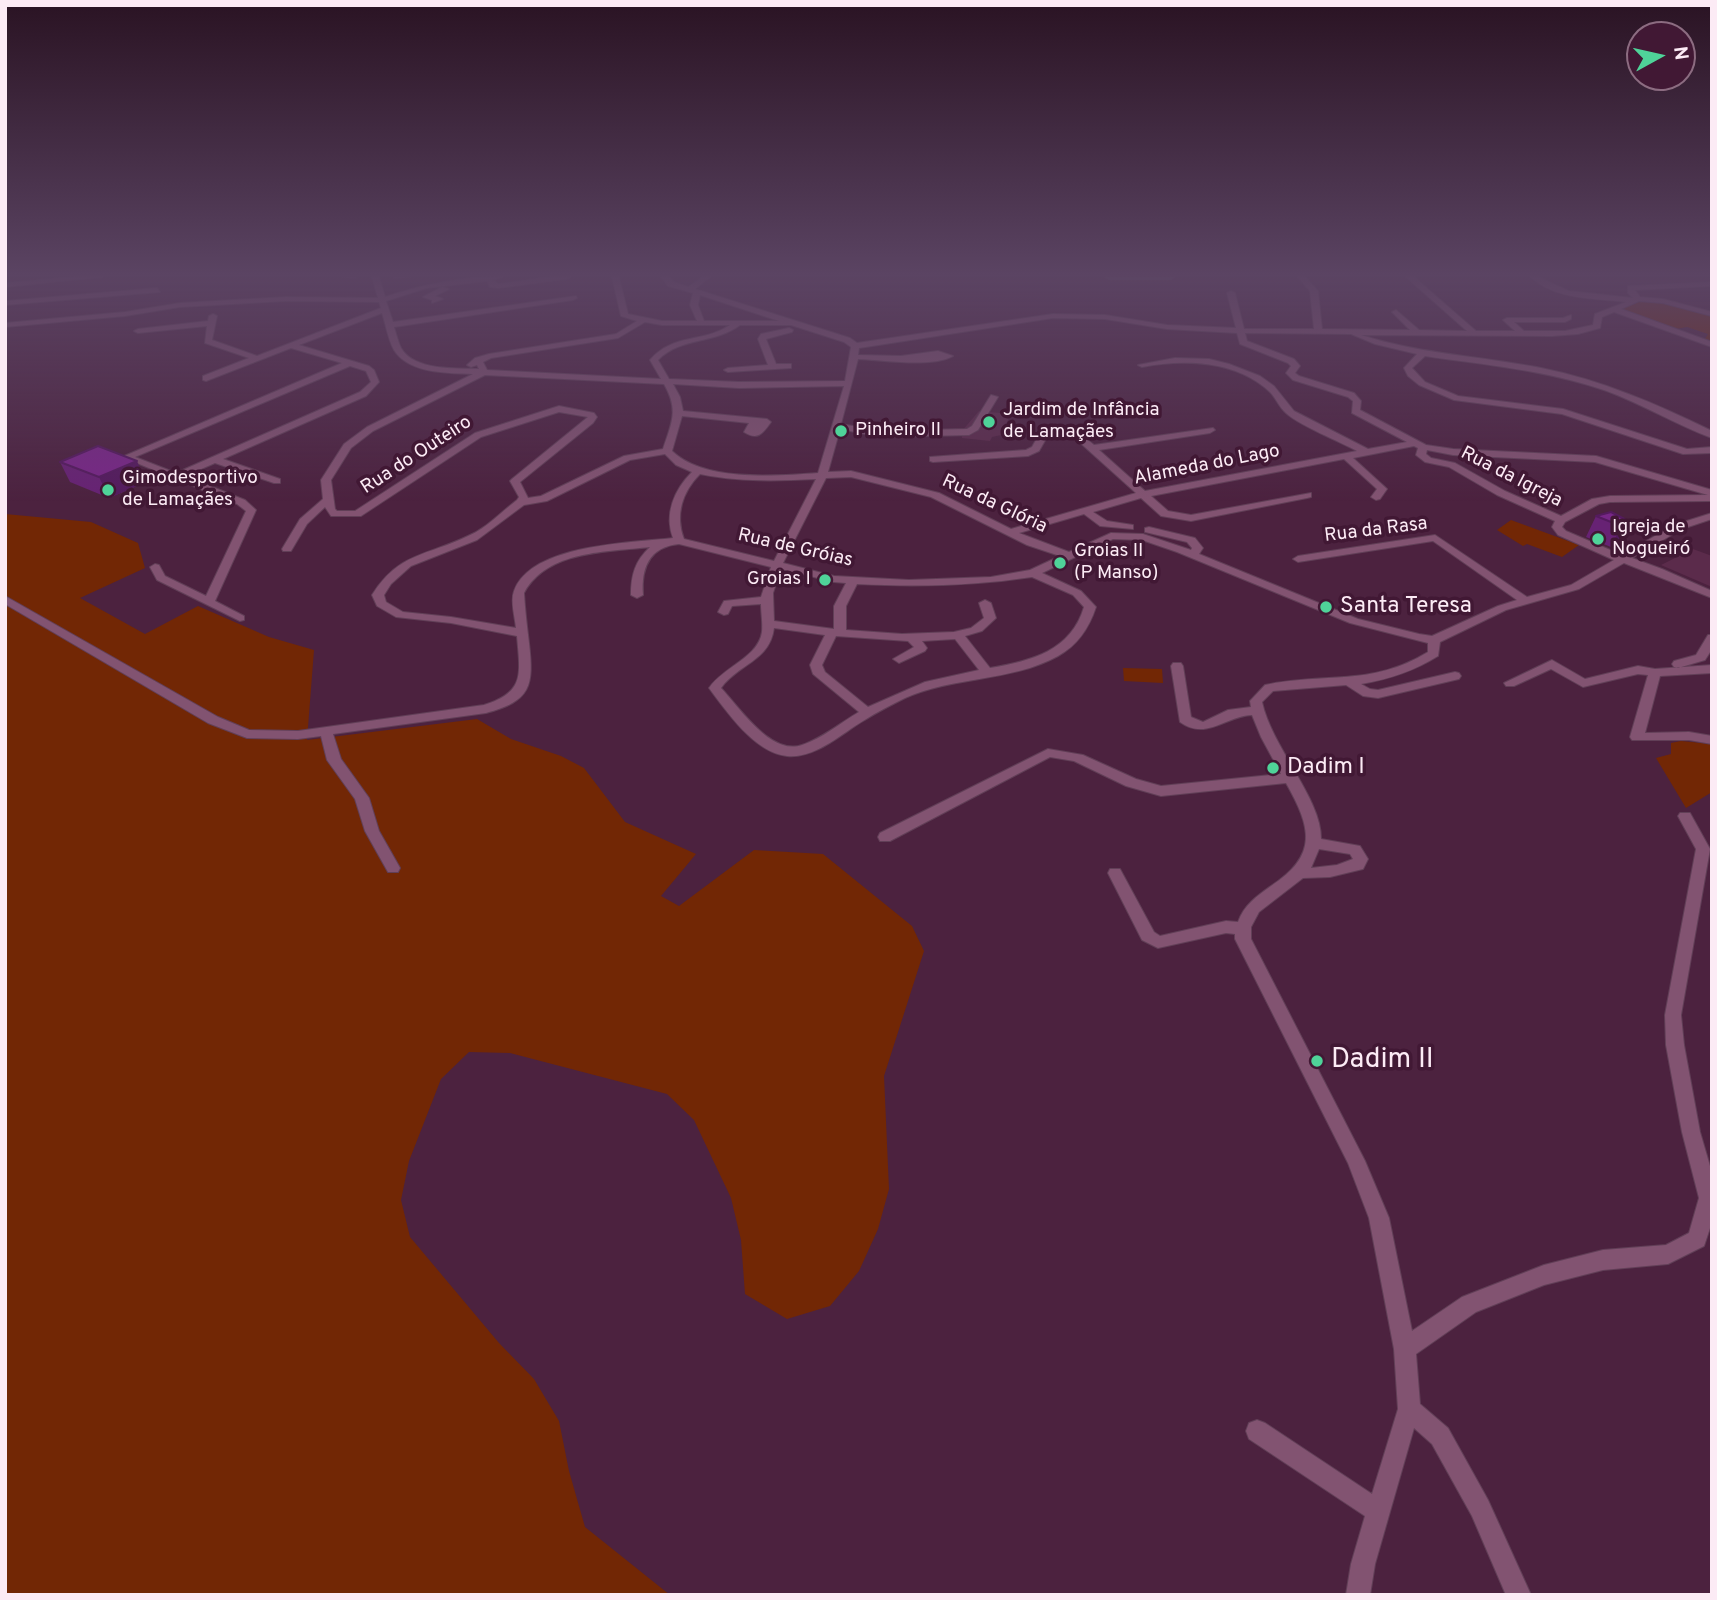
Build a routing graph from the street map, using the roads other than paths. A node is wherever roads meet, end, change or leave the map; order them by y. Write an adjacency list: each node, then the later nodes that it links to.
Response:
1 (238, 352): 12 (street)
2 (272, 352): 12 (street)
3 (312, 352): 15 (street)
4 (400, 352): 20 (street)
5 (527, 352): 14 (street, Rua do Outeiro)
6 (662, 352): 23 (street)
7 (766, 352): 18 (street)
8 (855, 352): 11 (street)
9 (1268, 352): 32 (street)
10 (1424, 352): 31 (street); 35 (street)
11 (855, 357): 13 (street); 24 (street)
12 (256, 358): 22 (street)
13 (901, 358)
14 (478, 360): 20 (street, Rua do Outeiro); 21 (street)
15 (350, 363): 39 (street); 43 (street)
16 (1142, 365): 37 (street)
17 (788, 366): 18 (street)
18 (772, 367): 19 (street)
19 (728, 370)
20 (462, 371): 21 (street); 25 (street, Rua do Outeiro)
21 (484, 372): 23 (street); 25 (street, Rua do Outeiro)
22 (206, 378)
23 (668, 382): 24 (street); 27 (street)
24 (848, 383): 29 (street)
25 (453, 386): 49 (street, Rua do Outeiro)
26 (995, 397): 29 (street)
27 (679, 413): 28 (street); 36 (street)
28 (755, 421)
29 (836, 426): 42 (street)
30 (1210, 430): 34 (street)
31 (1712, 435)
32 (1411, 444): 33 (street); 37 (street, Alameda do Lago)
33 (1423, 447): 47 (street); 53 (street, Rua da Igreja)
34 (1093, 449): 40 (street); 45 (street)
35 (1712, 450)
36 (667, 451): 41 (street); 50 (street)
37 (1368, 453): 38 (street, Alameda do Lago)
38 (1347, 457): 45 (street, Alameda do Lago); 48 (street)
39 (214, 459): 43 (street); 44 (street)
40 (933, 459)
41 (698, 471): 42 (street, Rua da Glória); 56 (street)
42 (823, 475): 54 (street, Rua da Glória); 62 (street)
43 (175, 477): 71 (street)
44 (277, 481)
45 (1144, 494): 46 (street); 51 (street, Alameda do Lago)
46 (1307, 495)
47 (1712, 496): 53 (street)
48 (1376, 497)
49 (328, 500): 50 (street, Rua do Outeiro); 57 (street)
50 (521, 502): 77 (street)
51 (1084, 510): 54 (street, Alameda do Lago); 59 (street)
52 (1712, 516): 60 (street)
53 (1561, 520): 60 (street, Rua da Igreja)
54 (1011, 532): 58 (street, Rua da Glória)
55 (665, 541): 56 (street, Rua de Gróias); 66 (street); 77 (street, Rua de Gróias)
56 (679, 541): 62 (street, Rua de Gróias)
57 (287, 549)
58 (1067, 555): 59 (street, Rua de Gróias); 64 (street, Rua de Gróias)
59 (1194, 555): 80 (street, Rua de Gróias)
60 (1623, 558): 67 (street); 70 (street)
61 (1298, 559): 70 (street, Rua da Rasa)
62 (777, 564): 65 (street, Rua de Gróias); 69 (street)
63 (155, 567): 71 (street)
64 (1033, 573): 65 (street, Rua de Gróias); 87 (street)
65 (852, 582): 76 (street)
66 (637, 595)
67 (1712, 595)
68 (5, 598): 94 (street, Rua de Gróias)
69 (764, 600): 73 (street); 75 (street)
70 (1525, 601): 82 (street)
71 (209, 602): 74 (street)
72 (985, 603): 78 (street)
73 (724, 612)
74 (240, 618)
75 (769, 624): 76 (street); 93 (street)
76 (836, 632): 79 (street); 93 (street)
77 (522, 633): 94 (street, Rua de Gróias)
78 (958, 635): 79 (street); 87 (street)
79 (910, 636): 83 (street)
80 (1419, 638): 82 (street, Rua de Gróias); 84 (street)
81 (1712, 638): 88 (street)
82 (1434, 640): 84 (street)
83 (899, 659)
84 (1425, 660): 91 (street)
85 (1177, 666): 92 (street)
86 (1712, 669): 88 (street)
87 (986, 671): 93 (street)
88 (1661, 671): 90 (street); 95 (street)
89 (1455, 676): 91 (street)
90 (1510, 682)
91 (1351, 683): 92 (street)
92 (1257, 711): 96 (street)
93 (867, 712)
94 (326, 732): 100 (street)
95 (1712, 740)
96 (1288, 778): 98 (street); 99 (street)
97 (1685, 816): 104 (street)
98 (885, 837)
99 (1314, 843): 101 (street); 101 (street)
100 (393, 867)
101 (1300, 872): 103 (street)
102 (1115, 873): 103 (street)
103 (1241, 928): 104 (street)
104 (1405, 1349): 105 (street)
105 (1409, 1409): 107 (street); 109 (street)
106 (1257, 1431): 107 (street)
107 (1378, 1511): 108 (street)
108 (1358, 1595)
109 (1519, 1595)

